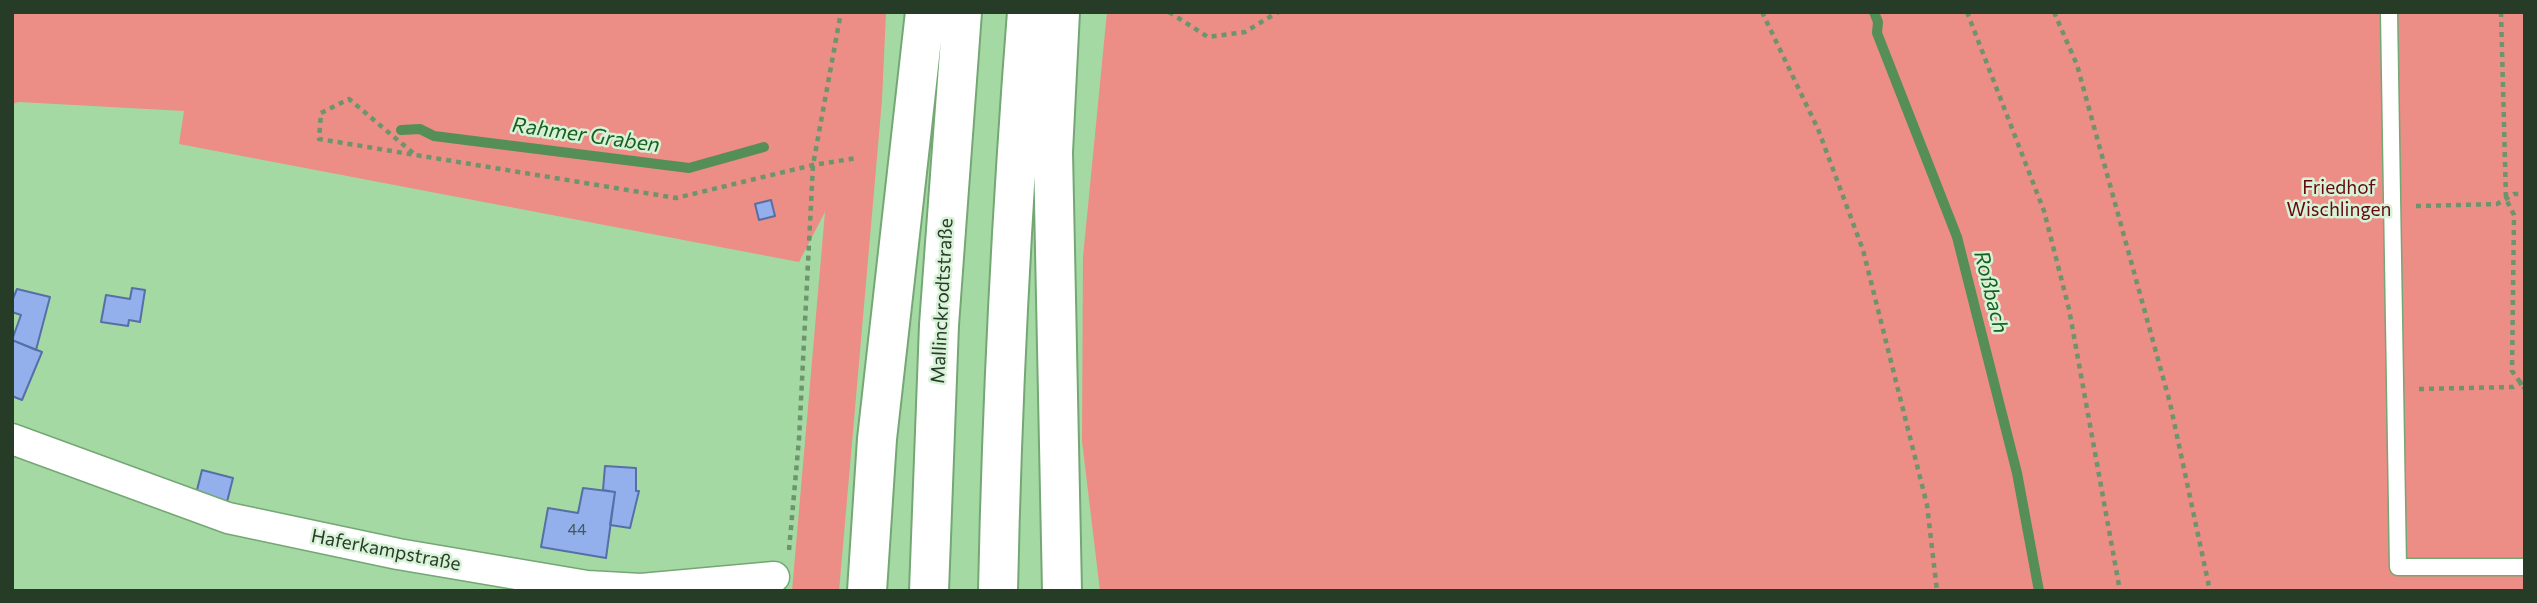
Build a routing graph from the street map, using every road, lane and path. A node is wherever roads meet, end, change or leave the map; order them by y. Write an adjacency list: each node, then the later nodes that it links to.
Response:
1 (841, 12): 15 (path)
2 (925, 12): 25 (highway)
3 (962, 12): 26 (highway, Mallinckrodtstraße)
4 (1027, 12): 27 (highway)
5 (1060, 12): 28 (highway)
6 (1169, 12): 7 (path)
7 (1278, 12)
8 (1762, 12): 29 (path)
9 (1967, 12): 30 (path)
10 (2054, 12): 31 (path)
11 (2389, 12): 18 (lane)
12 (2501, 12): 17 (path)
13 (413, 153): 13 (path); 15 (path)
14 (857, 158): 15 (path)
15 (813, 164): 24 (path)
16 (2525, 194): 17 (path)
17 (2506, 199): 18 (path); 19 (path)
18 (2392, 206): 20 (lane)
19 (2523, 382): 20 (path); 21 (path)
20 (2395, 389): 23 (lane)
21 (2525, 389)
22 (12, 439): 24 (street, Haferkampstraße)
23 (2525, 567)
24 (774, 577)
25 (867, 591)
26 (929, 591)
27 (998, 591)
28 (1062, 591)
29 (1937, 591)
30 (2120, 591)
31 (2210, 591)

